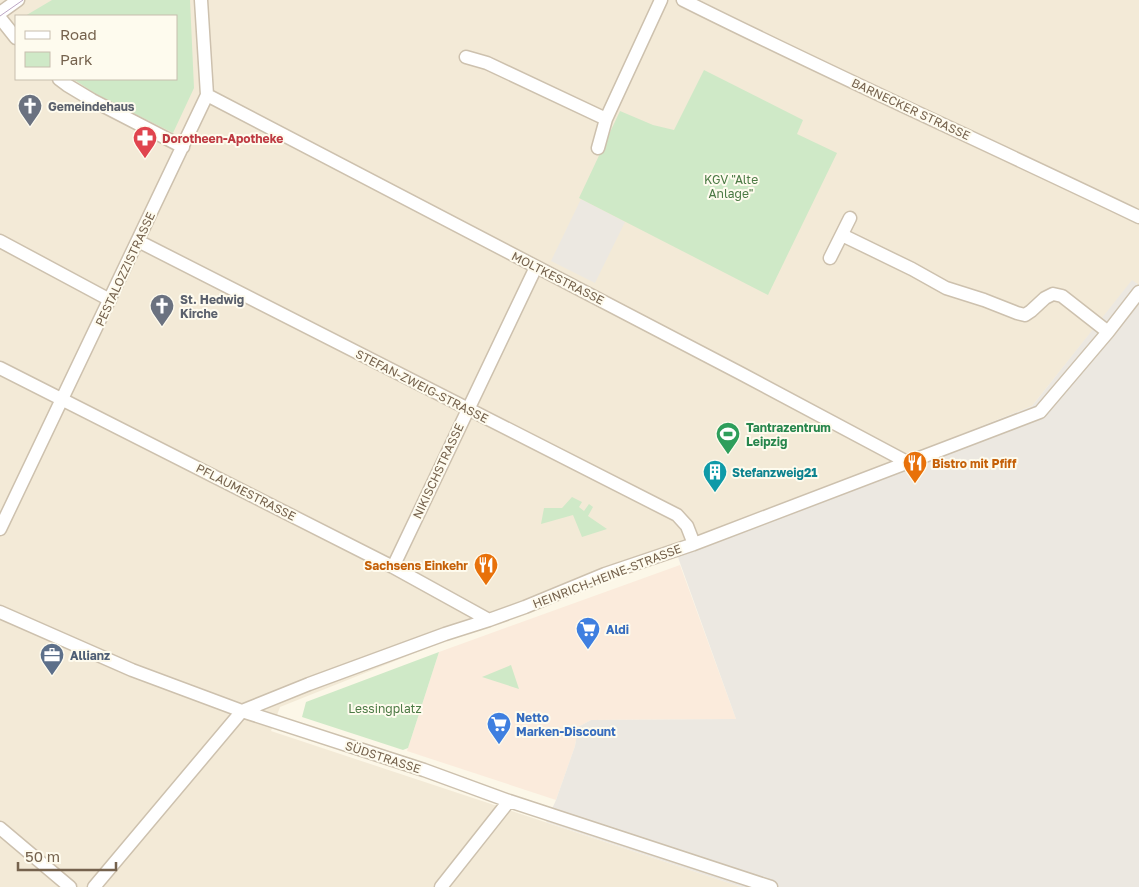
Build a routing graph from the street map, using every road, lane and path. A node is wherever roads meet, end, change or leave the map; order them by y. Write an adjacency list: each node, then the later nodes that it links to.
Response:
1 (18, 0): 5 (street)
2 (202, 0): 10 (street, PESTALOZZISTRASSE)
3 (661, 0): 11 (street)
4 (683, 0): 14 (street, BARNECKER STRASSE)
5 (0, 13)
6 (0, 18): 7 (street)
7 (15, 37)
8 (466, 57): 11 (street)
9 (60, 80): 12 (street)
10 (207, 95): 12 (street, PESTALOZZISTRASSE); 20 (street, MOLTKESTRASSE)
11 (606, 119): 13 (street)
12 (183, 147): 18 (street, PESTALOZZISTRASSE)
13 (598, 148)
14 (1139, 217)
15 (850, 218): 16 (street)
16 (842, 235): 19 (street); 23 (street)
17 (0, 241): 22 (street)
18 (138, 241): 22 (street, PESTALOZZISTRASSE); 26 (street, STEFAN-ZWEIG-STRASSE)
19 (830, 258)
20 (536, 266): 26 (street, NIKISCHSTRASSE); 27 (street, MOLTKESTRASSE)
21 (1139, 292): 23 (street, HEINRICH-HEINE-STRASSE)
22 (110, 300): 25 (street, PESTALOZZISTRASSE)
23 (1108, 332): 27 (street, HEINRICH-HEINE-STRASSE)
24 (0, 368): 25 (street, PFLAUMESTRASSE)
25 (62, 400): 28 (street, PESTALOZZISTRASSE); 30 (street, PFLAUMESTRASSE)
26 (468, 409): 29 (street, STEFAN-ZWEIG-STRASSE); 30 (street, NIKISCHSTRASSE)
27 (909, 463): 29 (street, HEINRICH-HEINE-STRASSE)
28 (0, 528)
29 (694, 544): 32 (street, HEINRICH-HEINE-STRASSE)
30 (393, 567): 32 (street, PFLAUMESTRASSE)
31 (0, 612): 33 (street, SÜDSTRASSE)
32 (489, 620): 33 (street, HEINRICH-HEINE-STRASSE)
33 (242, 711): 34 (street, SÜDSTRASSE); 37 (street, HEINRICH-HEINE-STRASSE)
34 (509, 801): 38 (street); 39 (street, SÜDSTRASSE)
35 (0, 828): 36 (street)
36 (70, 887)
37 (94, 887)
38 (441, 887)
39 (771, 887)

